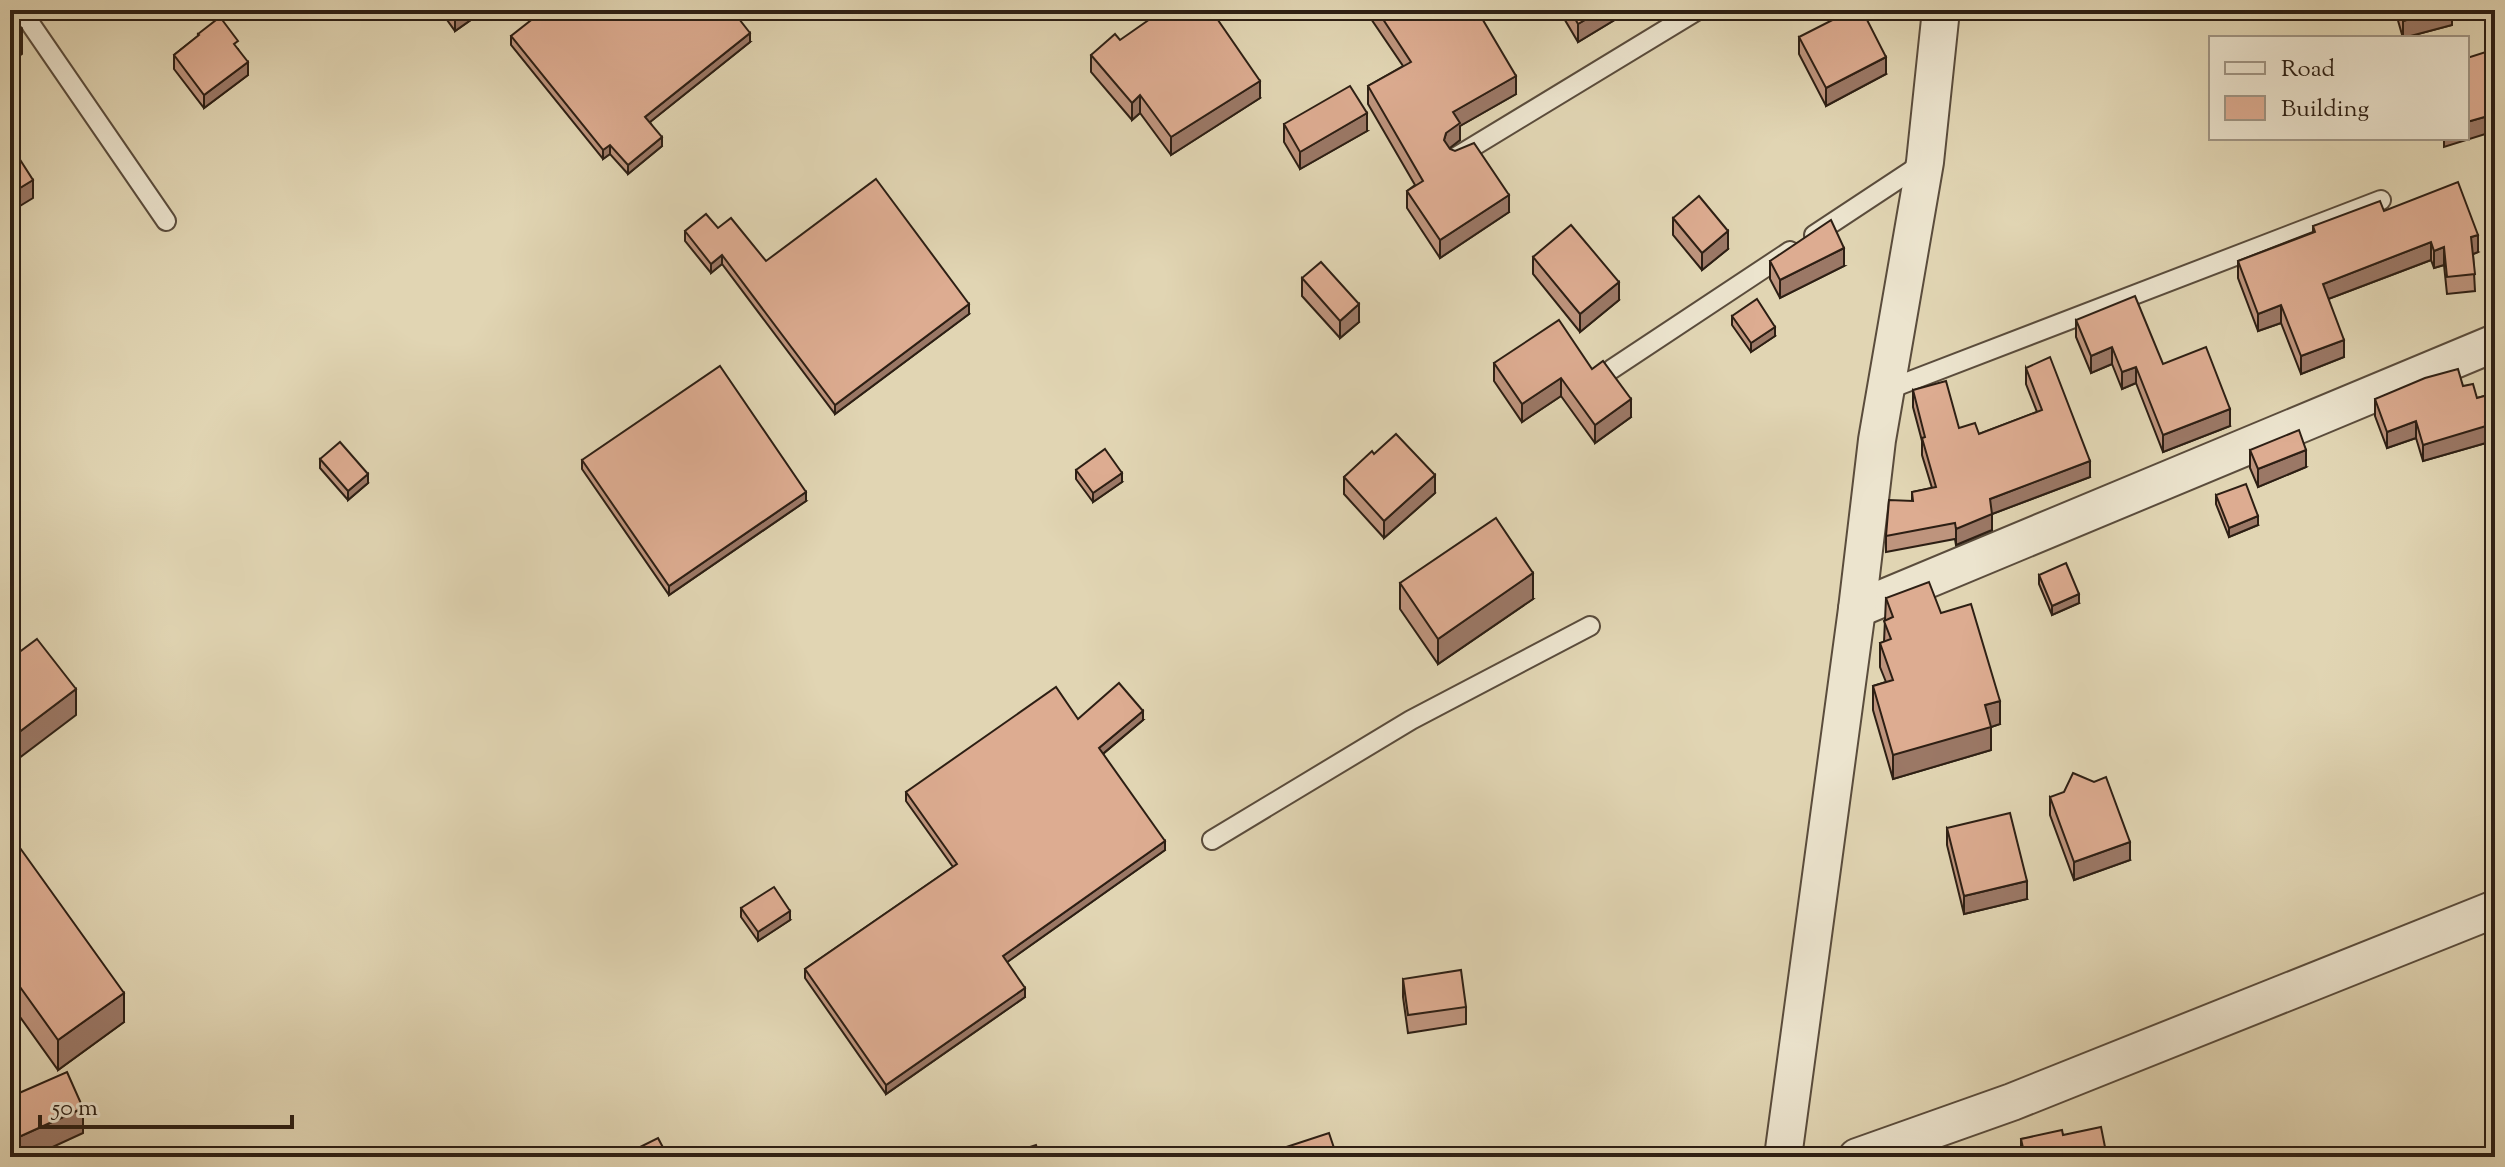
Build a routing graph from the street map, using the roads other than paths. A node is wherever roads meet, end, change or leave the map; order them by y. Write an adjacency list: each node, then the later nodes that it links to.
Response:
1 (21, 10): 7 (lane)
2 (1698, 10): 4 (lane)
3 (1941, 10): 5 (street)
4 (1456, 157)
5 (1925, 162): 9 (lane); 10 (street)
6 (2381, 200): 10 (lane)
7 (166, 221)
8 (2495, 343): 11 (street)
9 (1612, 369)
10 (1884, 391): 11 (street)
11 (1857, 609): 15 (street)
12 (1590, 626): 13 (lane)
13 (1212, 840)
14 (2495, 909): 16 (street)
15 (1783, 1157)
16 (1857, 1157)

